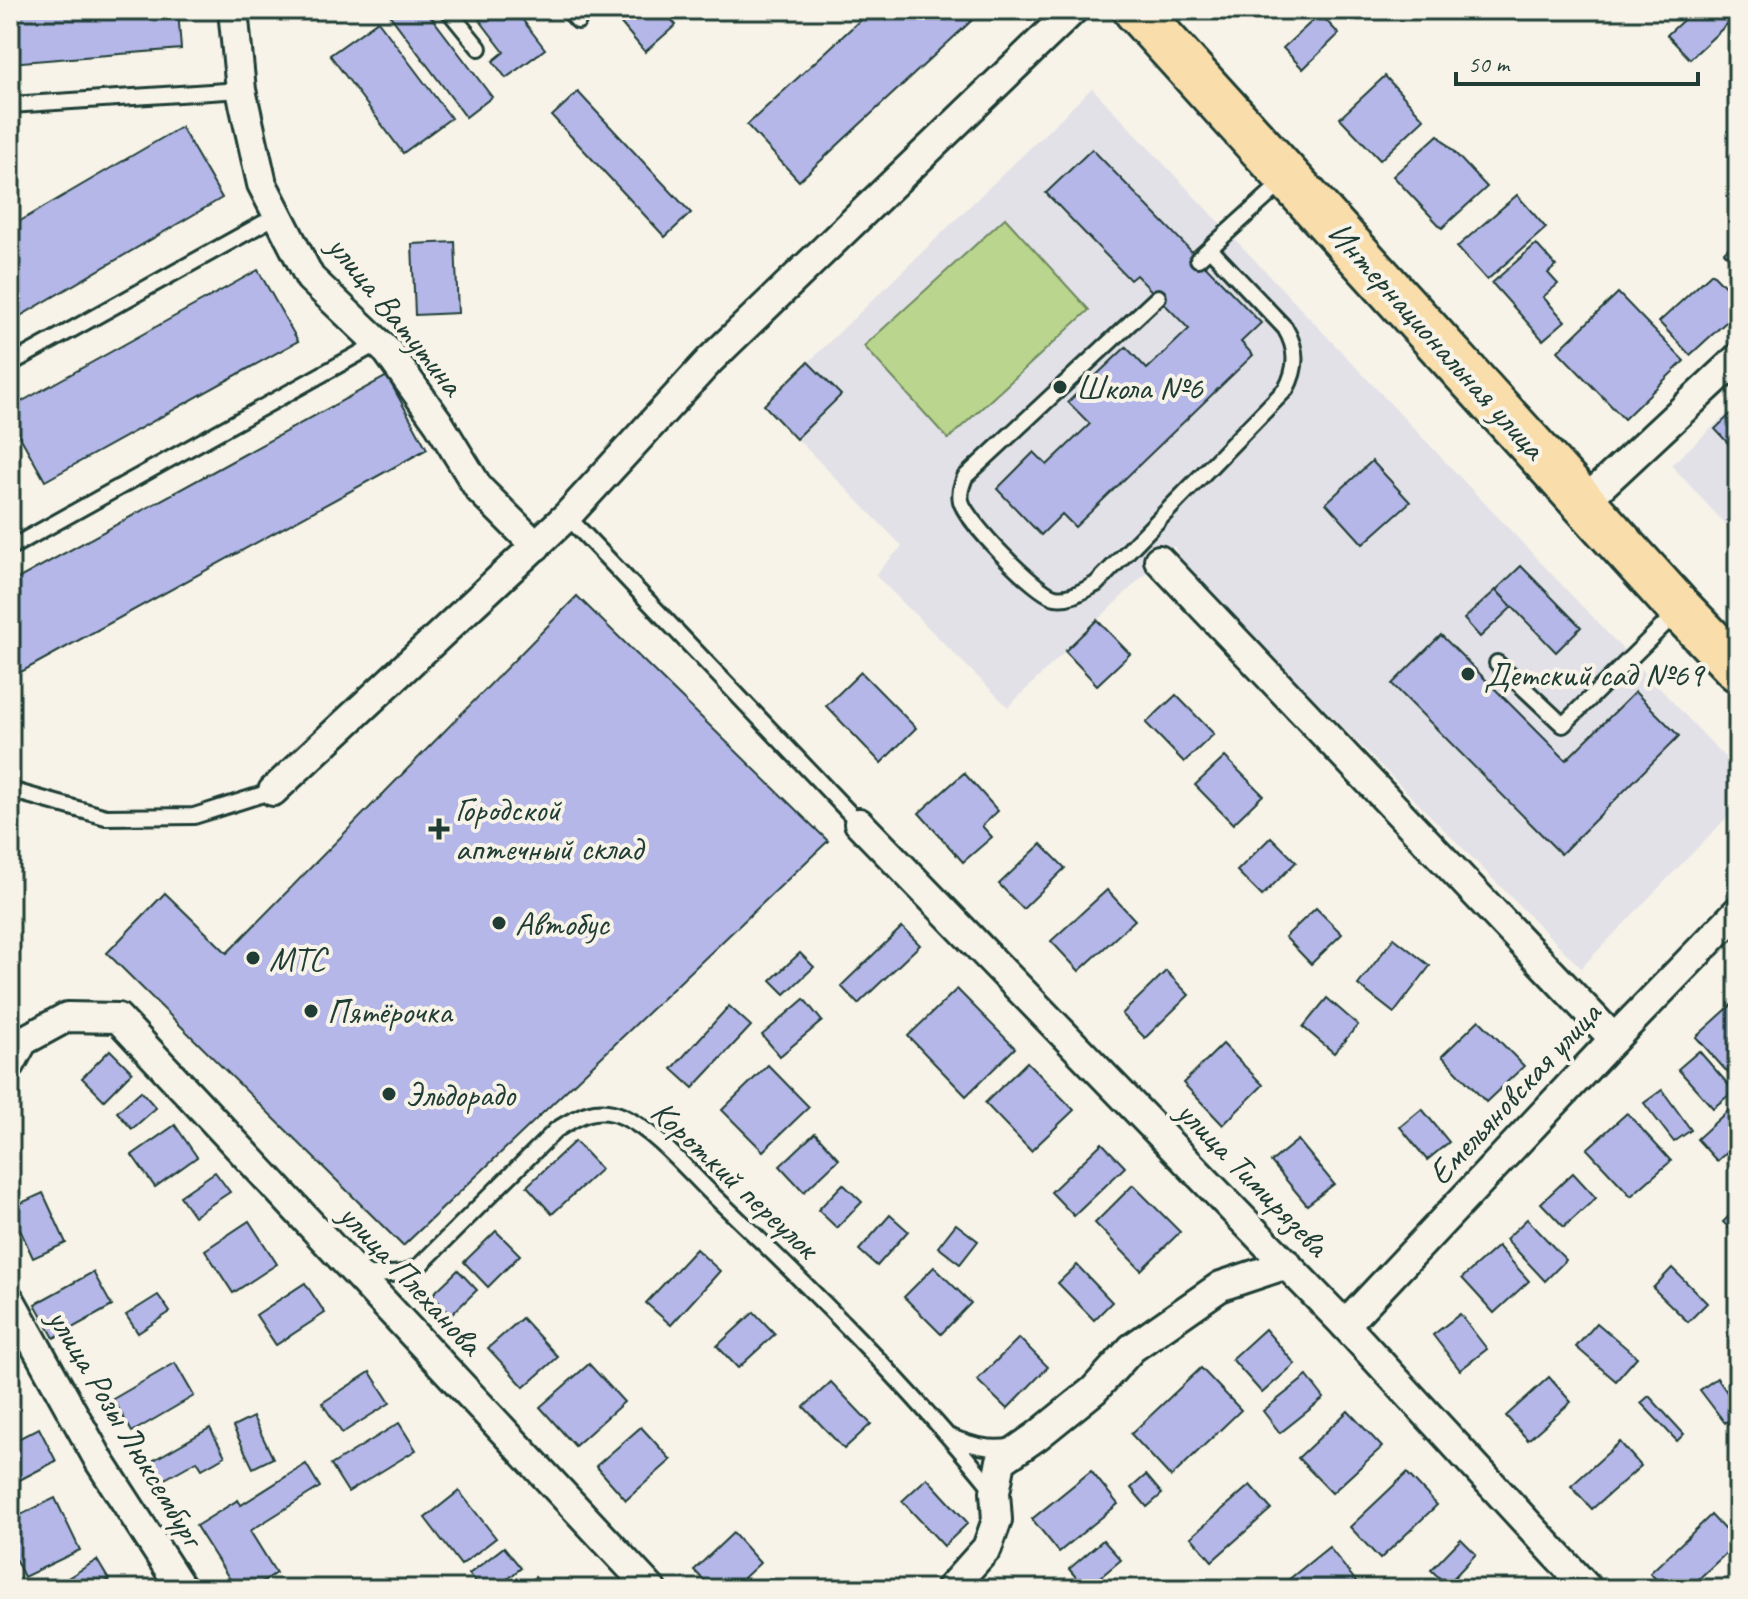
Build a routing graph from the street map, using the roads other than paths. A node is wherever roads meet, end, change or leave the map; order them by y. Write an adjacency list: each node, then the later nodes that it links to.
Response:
1 (233, 10): 6 (street, улица Ватутина)
2 (448, 10): 5 (lane)
3 (1073, 10): 15 (street)
4 (1136, 10): 8 (main road, Интернациональная улица)
5 (479, 48)
6 (241, 90): 7 (lane); 9 (street, улица Ватутина)
7 (10, 105)
8 (1289, 177): 14 (main road, Интернациональная улица); 16 (lane)
9 (278, 215): 11 (street, улица Ватутина); 13 (lane)
10 (1158, 297): 16 (lane)
11 (378, 343): 17 (street, улица Ватутина); 18 (lane)
12 (1738, 358): 14 (street)
13 (10, 364)
14 (1584, 502): 20 (main road, Интернациональная улица)
15 (567, 516): 17 (street); 25 (lane)
16 (1139, 540): 19 (lane)
17 (536, 546): 24 (street)
18 (10, 548)
19 (1159, 560): 27 (street)
20 (1680, 609): 21 (lane); 22 (main road, Интернациональная улица)
21 (1497, 663)
22 (1738, 669)
23 (10, 790): 24 (lane)
24 (273, 791)
25 (859, 823): 29 (street, улица Тимирязева)
26 (1738, 911): 27 (street, Емельяновская улица)
27 (1614, 1039): 32 (street, Емельяновская улица)
28 (10, 1065): 30 (street, улица Плеханова)
29 (1287, 1264): 32 (street, улица Тимирязева); 34 (street)
30 (359, 1276): 33 (lane, Короткий переулок); 37 (street, улица Плеханова)
31 (10, 1300): 36 (street, улица Розы Люксембург)
32 (1345, 1325): 39 (street, улица Тимирязева)
33 (947, 1436): 34 (lane); 35 (lane, Короткий переулок)
34 (1026, 1444): 35 (street)
35 (995, 1492): 38 (street)
36 (182, 1589)
37 (651, 1589)
38 (950, 1589)
39 (1588, 1589)

